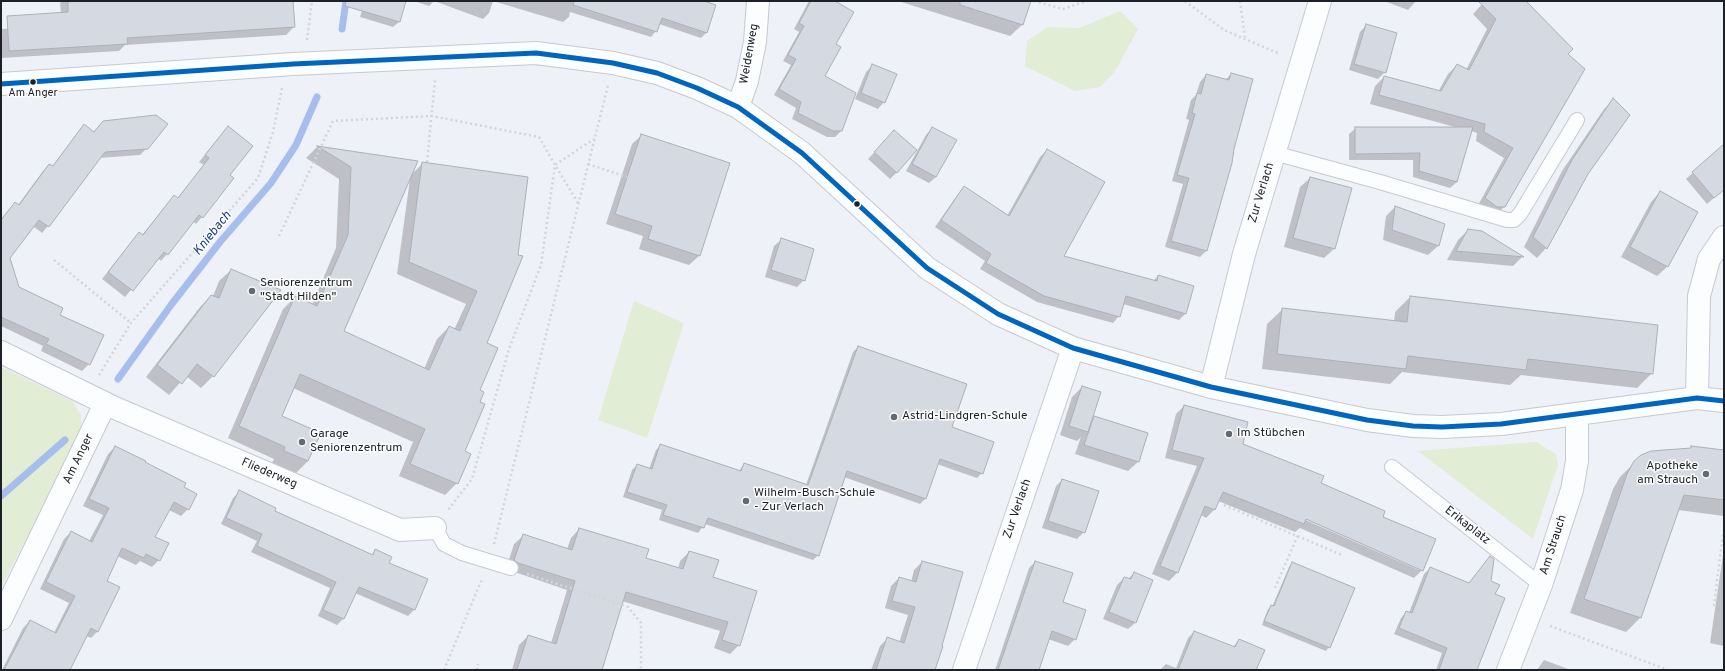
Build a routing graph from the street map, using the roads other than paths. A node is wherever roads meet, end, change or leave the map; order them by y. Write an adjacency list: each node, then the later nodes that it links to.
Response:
1 (758, 1): 4 (street, Weidenweg)
2 (1320, 1): 6 (street, Zur Verlach)
3 (1, 84): 4 (street)
4 (738, 107): 8 (street)
5 (1577, 120): 6 (lane)
6 (1274, 153): 10 (street, Zur Verlach)
7 (1724, 237): 11 (street)
8 (1073, 348): 10 (street); 20 (street, Zur Verlach)
9 (1, 352): 13 (street)
10 (1211, 387): 14 (street)
11 (1697, 398): 12 (street); 14 (street)
12 (1724, 401)
13 (105, 404): 16 (street, Fliederweg); 19 (street, Am Anger)
14 (1578, 415): 18 (street, Am Strauch)
15 (1392, 468): 18 (lane, Erikaplatz)
16 (435, 528): 17 (lane)
17 (511, 568)
18 (1541, 585): 21 (street, Am Strauch)
19 (1, 619)
20 (964, 670)
21 (1508, 670)

